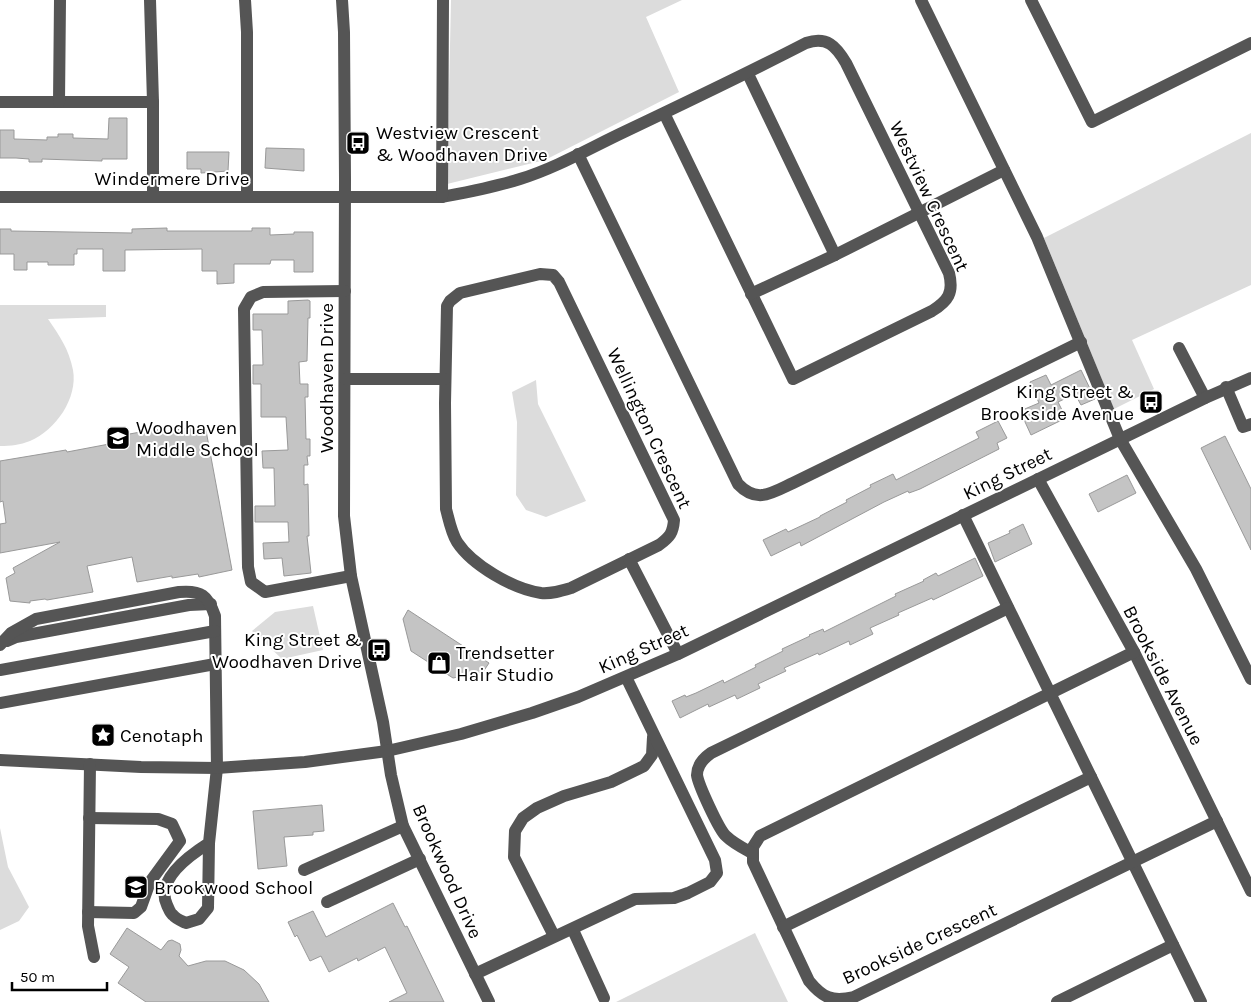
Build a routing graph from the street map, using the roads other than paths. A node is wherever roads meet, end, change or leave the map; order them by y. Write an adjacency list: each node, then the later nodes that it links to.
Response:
1 (60, 0): 11 (street)
2 (150, 0): 12 (street)
3 (245, 0): 16 (street)
4 (342, 0): 19 (street, Woodhaven Drive)
5 (443, 0): 20 (street)
6 (921, 0): 15 (street)
7 (1031, 0): 8 (street)
8 (1251, 43)
9 (748, 74): 13 (street, Westview Crescent); 21 (street, Westview Crescent); 22 (street)
10 (0, 102): 11 (street)
11 (59, 102): 12 (street)
12 (153, 102): 18 (street)
13 (664, 113): 14 (street, Westview Crescent); 24 (street, Westview Crescent)
14 (578, 154): 20 (street, Westview Crescent); 25 (street)
15 (1004, 170): 21 (street); 25 (street)
16 (247, 196): 18 (street, Windermere Drive); 19 (street, Windermere Drive)
17 (0, 197): 18 (street, Windermere Drive)
18 (153, 197)
19 (345, 197): 20 (street, Westview Crescent); 23 (street, Woodhaven Drive)
20 (442, 197)
21 (919, 213): 22 (street); 24 (street, Westview Crescent)
22 (835, 255): 24 (street)
23 (345, 291): 28 (street, Woodhaven Drive); 37 (street)
24 (751, 294)
25 (1081, 342): 33 (street)
26 (1179, 348): 31 (street)
27 (1251, 378): 30 (street, King Street)
28 (345, 379): 29 (street); 37 (street, Woodhaven Drive)
29 (445, 379): 36 (street, Wellington Crescent); 36 (street, Wellington Crescent)
30 (1226, 387): 31 (street, King Street); 32 (street)
31 (1205, 398): 33 (street, King Street)
32 (1251, 424)
33 (1120, 439): 34 (street, King Street); 46 (street)
34 (1038, 479): 35 (street, King Street); 41 (street, Brookside Avenue)
35 (963, 515): 38 (street); 42 (street, King Street)
36 (629, 559): 42 (street)
37 (350, 576): 50 (street, Woodhaven Drive)
38 (1008, 608): 47 (street); 61 (street)
39 (215, 631): 40 (street); 43 (street); 44 (street)
40 (0, 644)
41 (1134, 652): 47 (street); 58 (street, Brookside Avenue)
42 (678, 654): 45 (street, King Street)
43 (215, 664): 48 (street); 54 (street)
44 (0, 670)
45 (626, 677): 49 (street); 50 (street, King Street)
46 (1251, 679)
47 (1050, 693): 56 (street); 61 (street)
48 (0, 703)
49 (653, 735): 53 (street); 55 (street)
50 (388, 751): 54 (street, King Street); 59 (street, Brookwood Drive)
51 (0, 760): 52 (street, King Street)
52 (90, 764): 54 (street, King Street); 57 (street)
53 (644, 766): 55 (street); 70 (street)
54 (217, 768): 60 (street)
55 (674, 775): 69 (street)
56 (1091, 777): 63 (street); 68 (street)
57 (89, 818): 67 (street); 67 (street)
58 (1217, 821): 63 (street, Brookside Crescent); 65 (street, Brookside Avenue)
59 (403, 826): 62 (street, Brookwood Drive); 64 (street)
60 (208, 843): 60 (street)
61 (752, 854): 68 (street, Brookside Crescent)
62 (420, 859): 66 (street); 73 (street, Brookwood Drive)
63 (1132, 862): 68 (street, Brookside Crescent); 71 (street)
64 (304, 870)
65 (1251, 891)
66 (327, 902)
67 (88, 912): 72 (street)
68 (783, 927)
69 (573, 930): 70 (street); 74 (street)
70 (554, 936): 73 (street)
71 (1173, 946): 76 (street); 77 (street)
72 (94, 957)
73 (475, 974): 75 (street, Brookwood Drive)
74 (604, 998)
75 (489, 1002)
76 (1057, 1002)
77 (1200, 1002)

